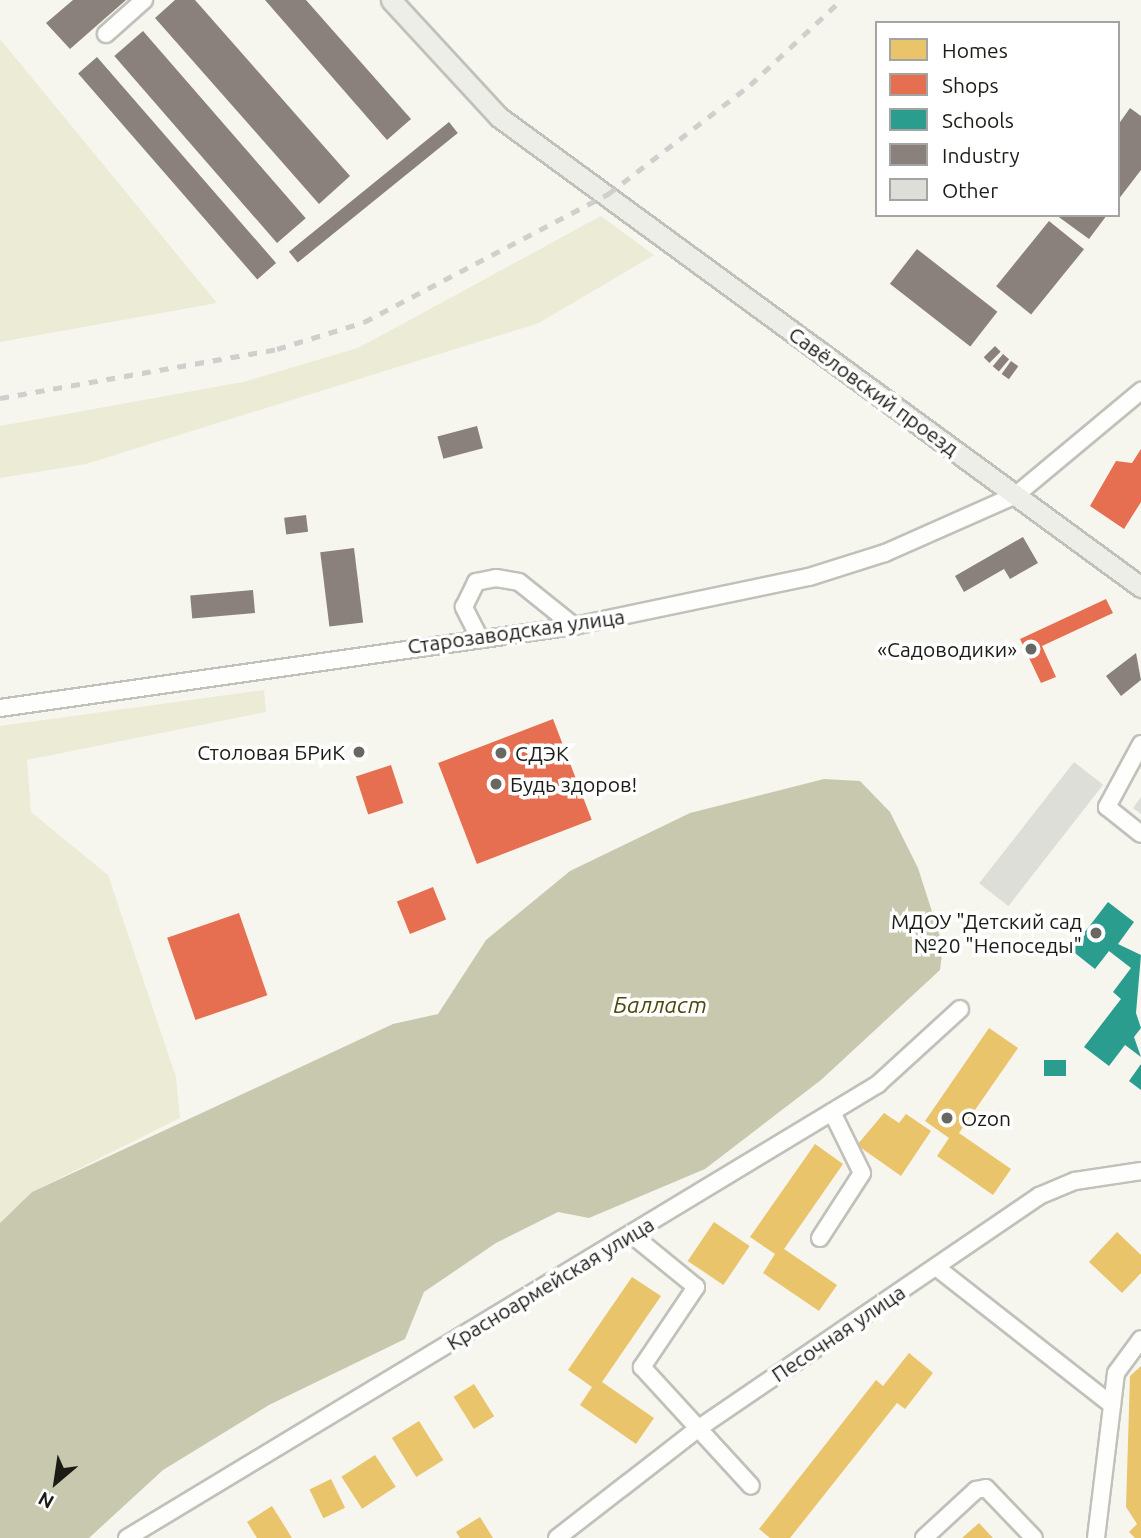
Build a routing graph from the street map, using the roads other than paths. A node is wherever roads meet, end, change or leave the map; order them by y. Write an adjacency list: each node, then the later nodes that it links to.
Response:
1 (144, 0): 3 (street)
2 (391, 0): 5 (main road, Савёловский проезд)
3 (106, 34)
4 (1141, 391): 5 (street, Старозаводская улица)
5 (1016, 495): 6 (main road, Савёловский проезд); 7 (street, Старозаводская улица)
6 (1141, 587)
7 (575, 626): 8 (street, Старозаводская улица); 8 (street)
8 (479, 636): 9 (street, Старозаводская улица)
9 (0, 708)
10 (1141, 744): 11 (street)
11 (1141, 834)
12 (960, 1009): 13 (street, Красноармейская улица)
13 (832, 1112): 15 (street, Красноармейская улица); 16 (street)
14 (1141, 1171): 17 (street, Песочная улица)
15 (631, 1234): 20 (street); 22 (street, Красноармейская улица)
16 (820, 1238)
17 (936, 1267): 19 (street); 20 (street, Песочная улица)
18 (1141, 1339): 19 (street)
19 (1112, 1405): 26 (street)
20 (699, 1428): 21 (street); 23 (street, Песочная улица)
21 (751, 1486)
22 (127, 1538)
23 (556, 1538)
24 (924, 1538): 25 (street)
25 (1034, 1538)
26 (1096, 1538)

